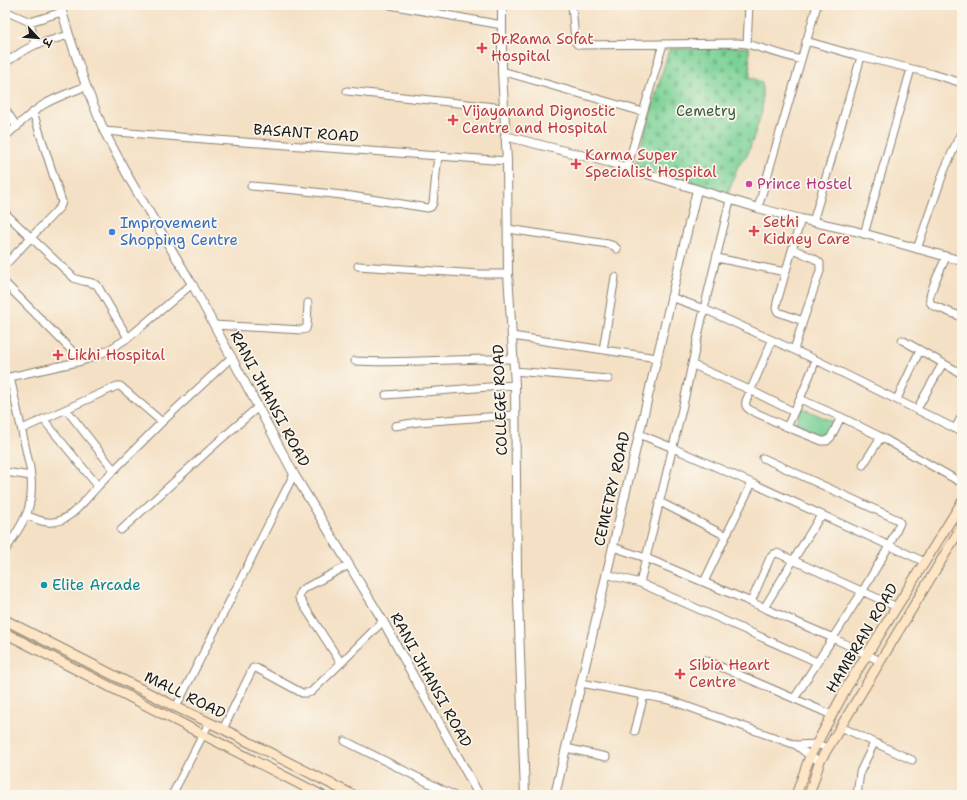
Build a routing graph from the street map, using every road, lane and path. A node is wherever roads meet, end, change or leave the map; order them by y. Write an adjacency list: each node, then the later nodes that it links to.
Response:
1 (390, 5): 9 (street)
2 (502, 5): 9 (street, COLLEGE ROAD)
3 (572, 5): 12 (street)
4 (748, 5): 13 (street)
5 (817, 5): 11 (street)
6 (61, 8): 8 (street); 10 (street, RANI JHANSI ROAD)
7 (5, 11): 8 (street)
8 (30, 22): 14 (street)
9 (502, 25): 19 (street, COLLEGE ROAD)
10 (69, 35): 14 (street); 21 (street, RANI JHANSI ROAD)
11 (806, 41): 15 (street); 16 (street)
12 (663, 44): 13 (street); 26 (street)
13 (747, 44): 16 (street)
14 (35, 45): 17 (street)
15 (861, 57): 18 (street); 41 (street)
16 (801, 60): 38 (street)
17 (5, 63)
18 (911, 69): 20 (street); 43 (street)
19 (502, 71): 23 (street, COLLEGE ROAD); 26 (street)
20 (962, 83)
21 (86, 86): 25 (street); 29 (street, RANI JHANSI ROAD)
22 (347, 92): 23 (street)
23 (504, 108): 30 (street, COLLEGE ROAD)
24 (5, 109): 27 (street)
25 (33, 112): 27 (street); 44 (street)
26 (643, 112): 34 (street)
27 (17, 127): 31 (street)
28 (962, 130): 47 (street)
29 (104, 131): 32 (street, BASANT ROAD); 57 (street, RANI JHANSI ROAD)
30 (505, 136): 33 (street, COLLEGE ROAD); 34 (street)
31 (5, 137)
32 (438, 155): 33 (street, BASANT ROAD); 35 (street)
33 (507, 160): 42 (street, COLLEGE ROAD)
34 (627, 168): 36 (street)
35 (252, 186)
36 (698, 190): 37 (street); 58 (street, CEMETRY ROAD)
37 (730, 200): 38 (street); 49 (street)
38 (758, 208): 40 (street)
39 (5, 213): 44 (street)
40 (802, 219): 41 (street); 46 (street)
41 (813, 222): 43 (street)
42 (508, 229): 45 (street); 54 (street, COLLEGE ROAD)
43 (864, 234): 47 (street)
44 (31, 237): 51 (street); 65 (street)
45 (617, 249)
46 (793, 249): 53 (street); 62 (street)
47 (917, 249): 48 (street)
48 (946, 257): 50 (street); 61 (street)
49 (717, 258): 53 (street); 60 (street)
50 (962, 261)
51 (5, 265)
52 (358, 266): 54 (street)
53 (786, 272): 62 (street)
54 (508, 274): 64 (street, COLLEGE ROAD)
55 (615, 278): 68 (street)
56 (5, 283): 75 (street)
57 (192, 284): 63 (street, RANI JHANSI ROAD); 65 (street)
58 (671, 297): 60 (street); 72 (street, CEMETRY ROAD)
59 (308, 303): 63 (street)
60 (704, 309): 66 (street); 78 (street)
61 (962, 317)
62 (803, 321): 69 (street)
63 (214, 325): 71 (street, RANI JHANSI ROAD)
64 (512, 336): 68 (street); 73 (street, COLLEGE ROAD)
65 (128, 338): 75 (street)
66 (772, 340): 69 (street); 84 (street)
67 (902, 340): 70 (street)
68 (603, 350): 72 (street)
69 (794, 350): 74 (street)
70 (920, 350): 77 (street); 87 (street)
71 (232, 357): 88 (street, RANI JHANSI ROAD); 96 (street)
72 (656, 358): 102 (street, CEMETRY ROAD)
73 (513, 359): 76 (street); 79 (street, COLLEGE ROAD)
74 (816, 360): 86 (street); 87 (street)
75 (82, 361): 81 (street)
76 (355, 361)
77 (943, 363): 80 (street); 90 (street)
78 (692, 365): 84 (street); 104 (street)
79 (514, 371): 82 (street); 83 (street, COLLEGE ROAD)
80 (962, 374)
81 (7, 378): 100 (street)
82 (608, 379)
83 (515, 385): 85 (street); 92 (street, COLLEGE ROAD)
84 (750, 390): 91 (street); 98 (street)
85 (386, 395)
86 (800, 399): 91 (street); 94 (street)
87 (897, 399): 90 (street)
88 (258, 407): 109 (street, RANI JHANSI ROAD); 119 (street)
89 (66, 409): 95 (street); 96 (street); 107 (street)
90 (917, 409): 99 (street)
91 (794, 412): 98 (street)
92 (515, 415): 97 (street); 169 (street, COLLEGE ROAD)
93 (962, 416): 99 (street)
94 (841, 417): 98 (street); 103 (street)
95 (43, 419): 100 (street); 113 (street)
96 (162, 422): 107 (street)
97 (395, 426)
98 (787, 427)
99 (955, 429): 101 (street)
100 (22, 430): 110 (street)
101 (962, 432)
102 (639, 434): 104 (street); 122 (street, CEMETRY ROAD)
103 (881, 437): 106 (street); 111 (street)
104 (673, 448): 112 (street); 114 (street)
105 (763, 458): 121 (street)
106 (863, 465)
107 (114, 470): 113 (street)
108 (5, 472): 110 (street)
109 (294, 474): 127 (street, RANI JHANSI ROAD); 147 (street)
110 (31, 476): 116 (street)
111 (962, 483)
112 (752, 484): 117 (street); 120 (street)
113 (98, 486): 116 (street)
114 (660, 502): 120 (street); 124 (street)
115 (962, 502): 126 (main road, HAMBRAN ROAD)
116 (26, 515): 123 (street)
117 (821, 515): 121 (street); 125 (street)
118 (962, 526): 141 (main road, HAMBRAN ROAD)
119 (121, 530)
120 (726, 536): 129 (street)
121 (889, 546): 126 (street); 131 (street)
122 (613, 547): 124 (street); 128 (street, CEMETRY ROAD)
123 (5, 551)
124 (646, 558): 129 (street); 130 (street)
125 (794, 560): 131 (street); 132 (street); 133 (street)
126 (925, 562): 134 (main road, HAMBRAN ROAD)
127 (349, 565): 136 (street, RANI JHANSI ROAD); 142 (street)
128 (606, 574): 130 (street); 144 (street, CEMETRY ROAD)
129 (704, 582): 132 (street)
130 (640, 583): 143 (street)
131 (862, 592): 134 (street); 138 (street)
132 (751, 602): 133 (street)
133 (764, 608): 138 (street)
134 (897, 608): 139 (main road, HAMBRAN ROAD)
135 (5, 620): 147 (main road, MALL ROAD)
136 (383, 621): 142 (street); 168 (street, RANI JHANSI ROAD)
137 (5, 633): 153 (main road, MALL ROAD)
138 (833, 638): 139 (street); 143 (street)
139 (868, 654): 141 (street); 148 (main road, HAMBRAN ROAD)
140 (705, 660): 146 (street)
141 (880, 661): 150 (main road, HAMBRAN ROAD)
142 (341, 662): 151 (street)
143 (817, 662): 146 (street)
144 (581, 683): 145 (street); 158 (street, CEMETRY ROAD)
145 (644, 695): 152 (street); 157 (street)
146 (794, 699): 148 (street)
147 (176, 708): 149 (main road, MALL ROAD)
148 (832, 715): 156 (main road, HAMBRAN ROAD)
149 (209, 723): 151 (main road, MALL ROAD); 153 (street)
150 (841, 727): 155 (street); 159 (main road, HAMBRAN ROAD)
151 (223, 729): 166 (main road, MALL ROAD)
152 (635, 731)
153 (203, 736): 164 (street); 165 (main road, MALL ROAD)
154 (345, 741): 167 (street)
155 (874, 743): 162 (street); 173 (street)
156 (816, 744): 157 (street); 159 (street); 161 (main road, HAMBRAN ROAD)
157 (796, 745): 161 (street)
158 (566, 748): 160 (street); 170 (street, CEMETRY ROAD)
159 (828, 748): 163 (main road, HAMBRAN ROAD)
160 (606, 756)
161 (810, 756): 163 (street); 171 (main road, HAMBRAN ROAD)
162 (912, 760)
163 (820, 761): 172 (main road, HAMBRAN ROAD)
164 (176, 795)
165 (321, 795)
166 (353, 795)
167 (453, 795)
168 (479, 795)
169 (526, 795)
170 (555, 795)
171 (796, 795)
172 (809, 795)
173 (857, 795)

